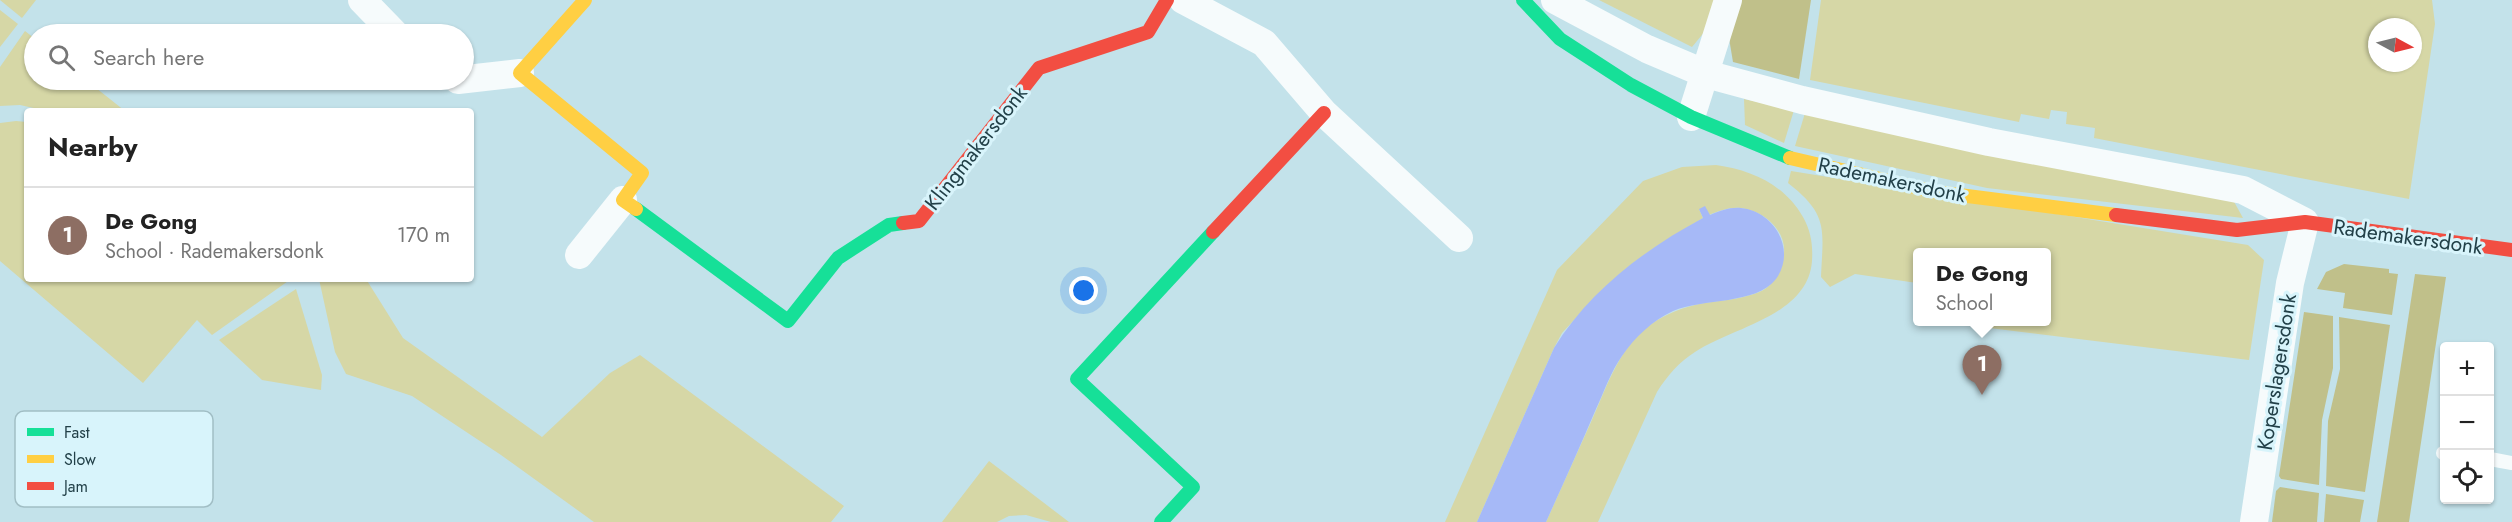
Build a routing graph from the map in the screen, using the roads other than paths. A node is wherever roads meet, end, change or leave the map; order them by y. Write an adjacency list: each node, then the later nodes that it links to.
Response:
1 (362, 0): 8 (street)
2 (585, 0): 9 (street)
3 (1167, 0): 14 (street, Klingmakersdonk)
4 (1183, 0): 12 (street)
5 (1523, 0): 13 (street, Rademakersdonk)
6 (1555, 0): 10 (street, Rademakersdonk)
7 (1728, 0): 10 (street)
8 (385, 24)
9 (520, 73): 11 (street); 14 (street)
10 (1706, 74): 13 (street); 15 (street, Rademakersdonk)
11 (474, 78)
12 (1324, 113): 16 (street); 21 (street)
13 (1691, 117): 15 (street, Rademakersdonk)
14 (622, 200): 18 (street)
15 (2305, 222): 17 (street, Rademakersdonk); 22 (street, Koperslagersdonk)
16 (1460, 238)
17 (2512, 250)
18 (579, 255)
19 (2494, 460): 20 (lane)
20 (2512, 463)
21 (1161, 522)
22 (2254, 522)

